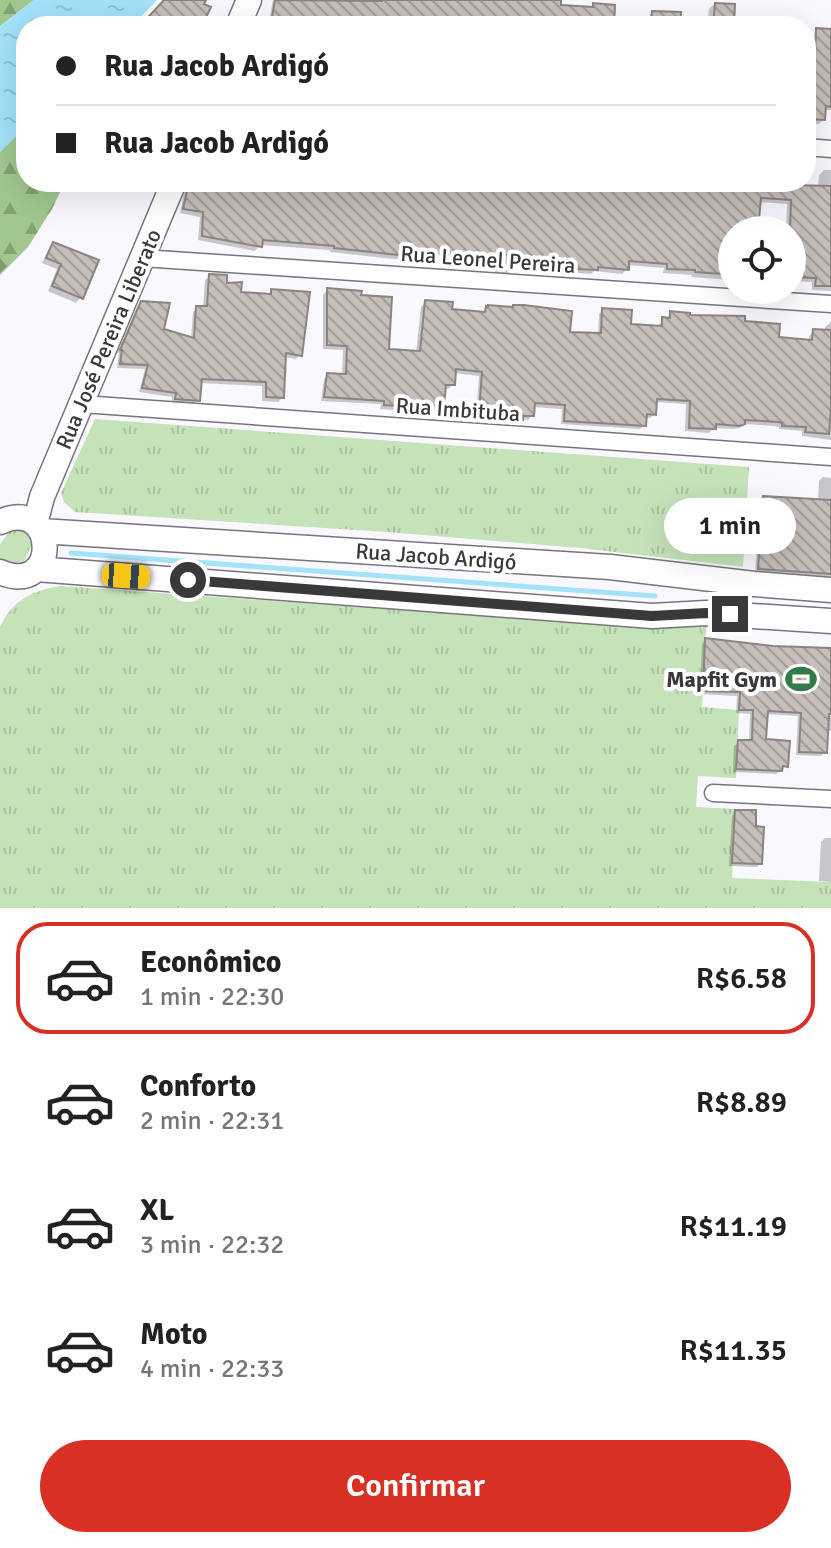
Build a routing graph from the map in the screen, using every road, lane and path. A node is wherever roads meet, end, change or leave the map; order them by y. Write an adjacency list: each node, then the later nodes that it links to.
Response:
1 (170, 192): 2 (main road, Rua José Pereira Liberato)
2 (142, 258): 3 (street, Rua Leonel Pereira); 4 (main road, Rua José Pereira Liberato)
3 (831, 304)
4 (82, 404): 5 (street, Rua Imbituba); 6 (main road, Rua José Pereira Liberato)
5 (831, 457)
6 (23, 524): 7 (main road); 8 (main road, Rua Jacob Ardigó)
7 (18, 572): 9 (main road); 10 (main road, Rua Jacob Ardigó)
8 (831, 590)
9 (0, 594)
10 (831, 621)
11 (713, 793): 12 (street)
12 (831, 799)

